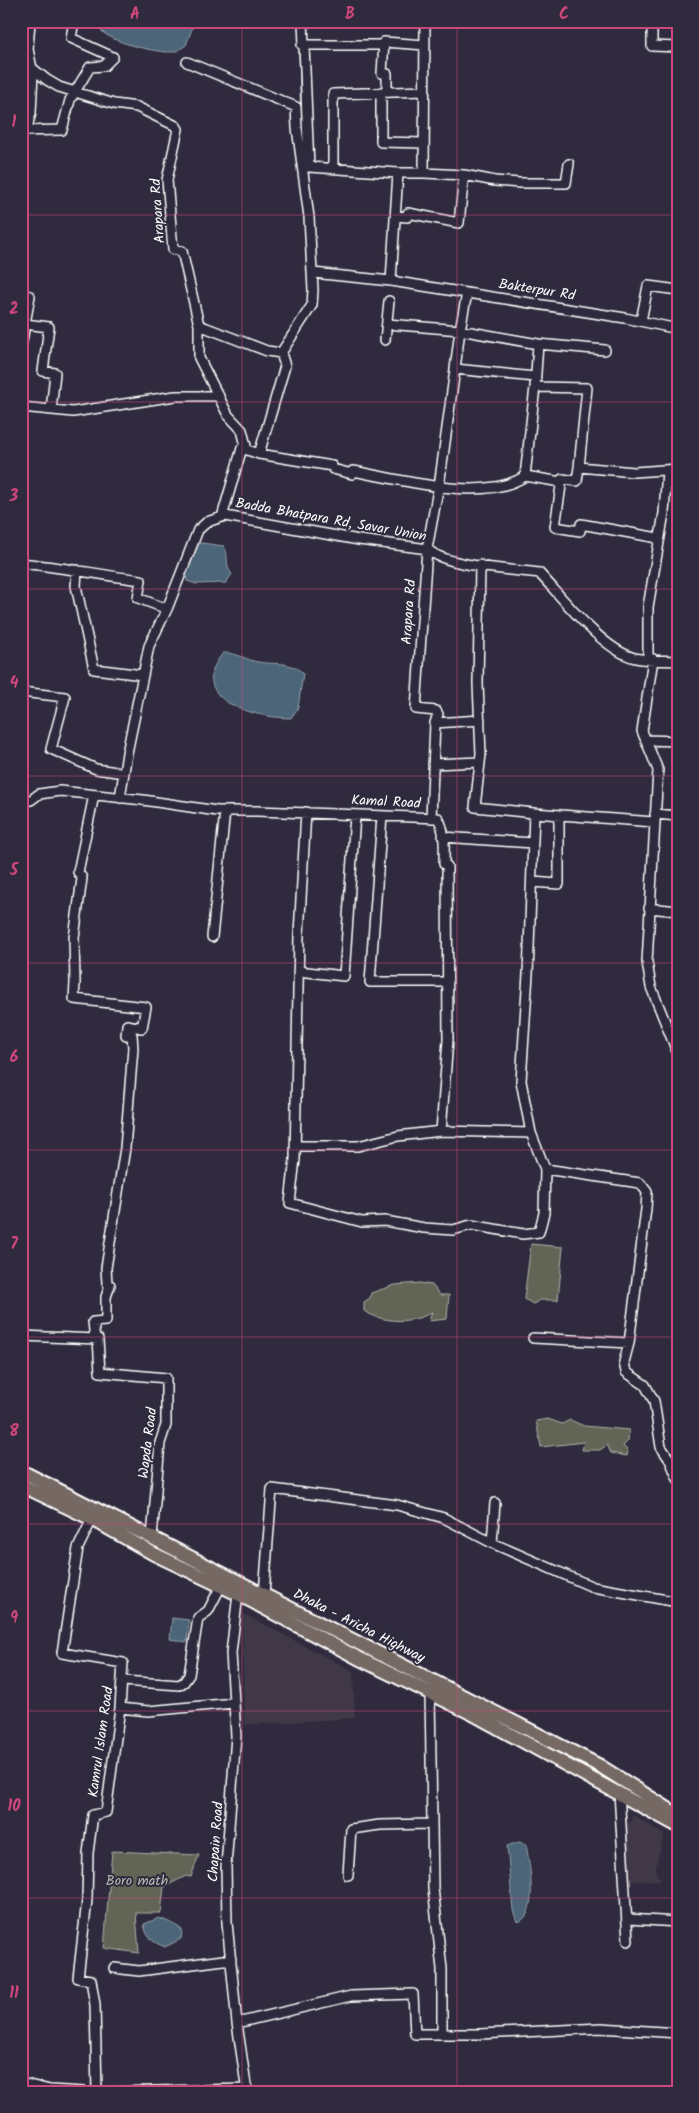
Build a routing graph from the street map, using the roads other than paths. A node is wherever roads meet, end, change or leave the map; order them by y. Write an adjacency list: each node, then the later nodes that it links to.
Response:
1 (30, 21): 11 (street)
2 (74, 21): 12 (street)
3 (303, 21): 7 (street)
4 (426, 21): 8 (street)
5 (652, 21): 9 (street)
6 (384, 42): 7 (street); 8 (street); 13 (street)
7 (302, 45): 18 (street)
8 (425, 45): 14 (street)
9 (678, 47)
10 (187, 62): 23 (street)
11 (28, 63): 12 (street, Arapara Rd); 15 (street)
12 (75, 92): 15 (street); 32 (street, Arapara Rd)
13 (384, 92): 14 (street); 16 (street); 18 (street)
14 (425, 92): 16 (street)
15 (22, 132)
16 (424, 143): 19 (street)
17 (569, 164): 21 (street)
18 (333, 167): 20 (street)
19 (424, 173): 20 (street); 21 (street)
20 (398, 174): 22 (street)
21 (464, 175): 22 (street)
22 (396, 216): 24 (street)
23 (313, 273): 24 (street, Bakterpur Rd); 39 (street)
24 (392, 281): 26 (street, Bakterpur Rd)
25 (678, 290): 29 (street)
26 (466, 293): 29 (street, Bakterpur Rd); 34 (street, Arapara Rd)
27 (21, 294): 30 (street)
28 (389, 301): 31 (street)
29 (641, 321): 33 (street, Bakterpur Rd)
30 (25, 324): 37 (street); 45 (street)
31 (387, 324): 34 (street); 35 (street)
32 (199, 325): 39 (street); 43 (street)
33 (678, 329)
34 (460, 330): 36 (street); 40 (street, Arapara Rd)
35 (385, 340)
36 (538, 344): 38 (street); 41 (street)
37 (21, 347)
38 (605, 350)
39 (281, 353): 47 (street)
40 (455, 369): 41 (street); 53 (street, Arapara Rd)
41 (536, 377): 42 (street)
42 (535, 387): 48 (street); 51 (street)
43 (220, 396): 45 (street); 46 (street)
44 (21, 407): 45 (street)
45 (50, 410)
46 (247, 450): 47 (street); 54 (street)
47 (259, 454): 53 (street)
48 (579, 467): 50 (street); 52 (street)
49 (678, 469): 50 (street)
50 (667, 470): 55 (street)
51 (525, 476): 52 (street); 53 (street)
52 (561, 482): 55 (street)
53 (438, 486): 56 (street, Arapara Rd)
54 (222, 517): 56 (street, Badda Bhatpara Rd, Savar Union); 60 (street, Badda Bhatpara Rd, Savar Union)
55 (658, 538): 61 (street)
56 (427, 549): 58 (street, Badda Bhatpara Rd, Savar Union); 66 (street, Arapara Rd)
57 (21, 563): 59 (street)
58 (480, 565): 61 (street, Badda Bhatpara Rd, Savar Union); 65 (street)
59 (77, 570): 60 (street); 63 (street)
60 (167, 609): 63 (street, Badda Bhatpara Rd, Savar Union)
61 (650, 659): 62 (street, Badda Bhatpara Rd, Savar Union); 67 (street)
62 (678, 661)
63 (143, 675): 71 (street, Badda Bhatpara Rd, Savar Union)
64 (21, 692): 71 (street)
65 (480, 720): 66 (street); 69 (street)
66 (435, 723): 70 (street)
67 (646, 740): 68 (street); 83 (street)
68 (678, 741)
69 (480, 762): 70 (street); 78 (street)
70 (433, 764): 82 (street)
71 (124, 773): 73 (street, Badda Bhatpara Rd, Savar Union)
72 (94, 795): 73 (street, Kamal Road); 74 (street, Kamal Road); 99 (street)
73 (120, 798): 75 (street, Kamal Road)
74 (21, 802)
75 (225, 811): 76 (street, Kamal Road); 89 (street)
76 (306, 812): 77 (street, Kamal Road); 90 (street)
77 (355, 814): 80 (street, Kamal Road); 90 (street)
78 (534, 814): 79 (street); 85 (street)
79 (559, 815): 83 (street); 86 (street)
80 (382, 816): 82 (street, Kamal Road); 91 (street)
81 (678, 816): 83 (street)
82 (431, 818): 84 (street, Kamal Road)
83 (654, 818): 87 (street)
84 (444, 837): 85 (street); 91 (street, Kamal Road)
85 (533, 843): 86 (street)
86 (532, 882): 94 (street)
87 (649, 908): 88 (street); 92 (street)
88 (678, 911)
89 (212, 937)
90 (298, 971): 95 (street)
91 (448, 982): 93 (street, Kamal Road)
92 (678, 1054)
93 (441, 1131): 94 (street); 95 (street)
94 (531, 1133): 96 (street)
95 (295, 1146): 96 (street)
96 (545, 1169): 100 (street)
97 (21, 1336): 99 (street)
98 (533, 1338): 100 (street)
99 (95, 1339): 106 (street, Wapda Road)
100 (629, 1343): 102 (street)
101 (21, 1471): 106 (highway, Dhaka - Aricha Highway)
102 (678, 1479)
103 (21, 1485): 105 (highway, Dhaka - Aricha Highway)
104 (495, 1503): 107 (street)
105 (92, 1519): 108 (highway, Dhaka - Aricha Highway); 112 (street, Kamrul Islam Road)
106 (152, 1538): 110 (highway, Dhaka - Aricha Highway)
107 (492, 1543): 110 (street); 111 (street)
108 (221, 1586): 109 (highway, Dhaka - Aricha Highway); 112 (street)
109 (238, 1594): 113 (highway, Dhaka - Aricha Highway); 114 (street, Chapain Road)
110 (264, 1594): 117 (highway, Dhaka - Aricha Highway)
111 (678, 1602)
112 (124, 1681): 115 (street, Kamrul Islam Road)
113 (430, 1693): 116 (highway, Dhaka - Aricha Highway); 118 (street)
114 (234, 1703): 115 (street); 124 (street, Chapain Road)
115 (120, 1708): 132 (street, Kamrul Islam Road)
116 (618, 1792): 119 (highway, Dhaka - Aricha Highway); 121 (street)
117 (678, 1815)
118 (432, 1824): 120 (street); 128 (street)
119 (678, 1826)
120 (348, 1875)
121 (628, 1919): 122 (street); 123 (street)
122 (678, 1922)
123 (628, 1941)
124 (232, 1959): 125 (street); 126 (street, Chapain Road)
125 (114, 1968)
126 (237, 2023): 128 (street); 130 (street, Chapain Road)
127 (678, 2033): 128 (street)
128 (442, 2034)
129 (21, 2082): 131 (street)
130 (248, 2090): 133 (street)
131 (84, 2092)
132 (97, 2092)
133 (110, 2092)

